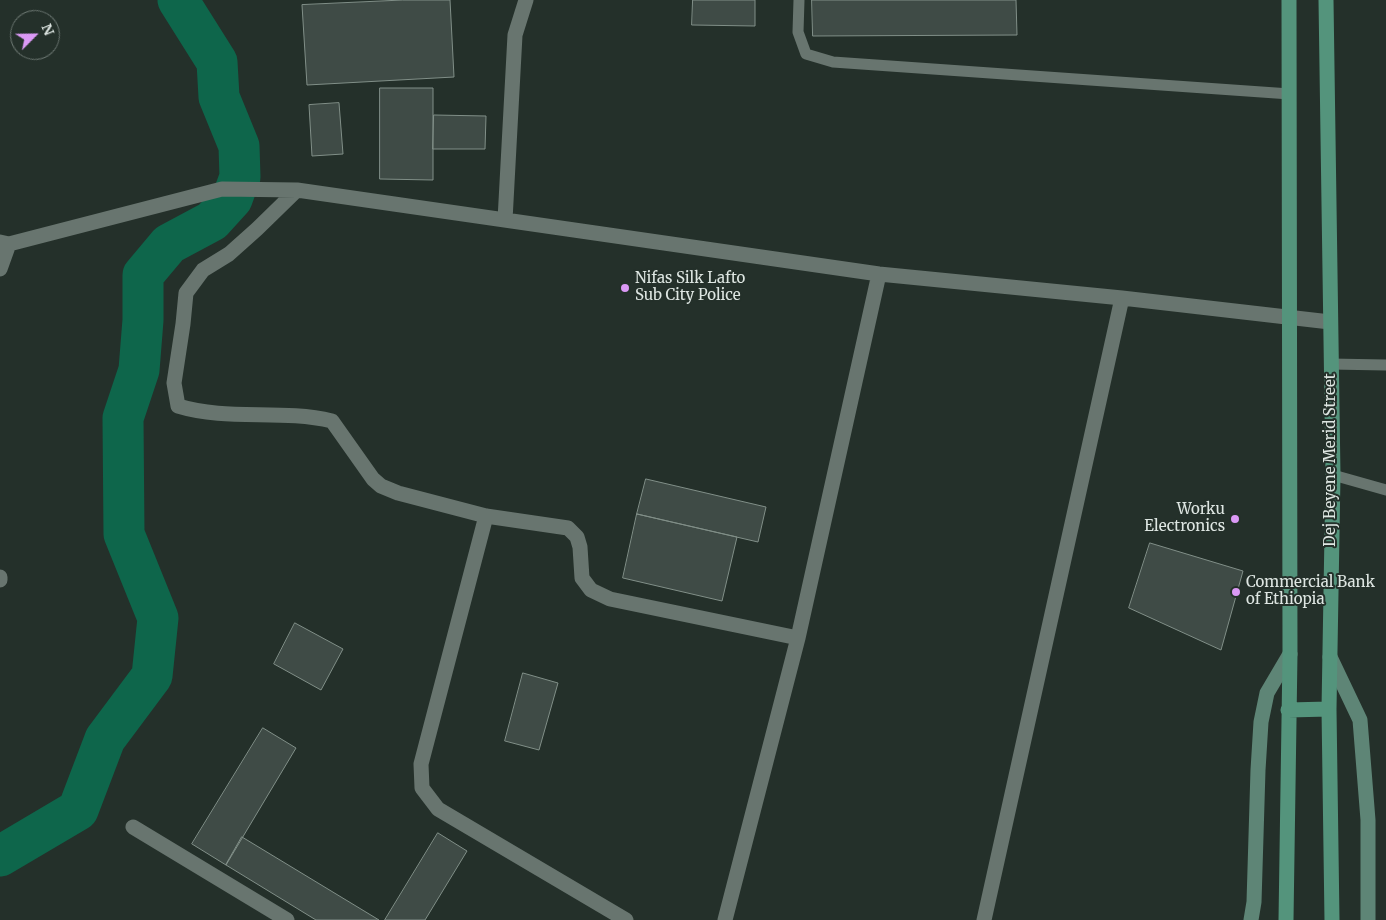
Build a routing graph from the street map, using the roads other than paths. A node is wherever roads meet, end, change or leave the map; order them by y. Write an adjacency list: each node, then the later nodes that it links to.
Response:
1 (526, 0): 7 (street)
2 (798, 0): 5 (lane)
3 (1289, 0): 5 (main road)
4 (1326, 0): 13 (main road, Dej Beyene Merid Street)
5 (1290, 94): 12 (main road)
6 (297, 190): 7 (street); 8 (street); 18 (street)
7 (505, 220): 10 (street)
8 (4, 243): 9 (street)
9 (0, 269)
10 (879, 274): 11 (street); 19 (street)
11 (1122, 298): 12 (street); 28 (street)
12 (1291, 319): 13 (street); 20 (main road)
13 (1330, 322): 14 (main road, Dej Beyene Merid Street)
14 (1330, 364): 15 (lane); 16 (main road, Dej Beyene Merid Street)
15 (1386, 366)
16 (1332, 475): 17 (lane); 21 (main road, Dej Beyene Merid Street)
17 (1386, 490)
18 (486, 516): 19 (street); 26 (street)
19 (798, 638): 27 (street)
20 (1290, 654): 23 (main road); 29 (main road)
21 (1330, 657): 22 (main road, Dej Beyene Merid Street); 32 (main road)
22 (1328, 709): 23 (main road); 31 (main road, Dej Beyene Merid Street)
23 (1288, 710): 30 (main road)
24 (133, 827): 25 (street)
25 (287, 920)
26 (626, 920)
27 (725, 920)
28 (984, 920)
29 (1251, 920)
30 (1286, 920)
31 (1332, 920)
32 (1368, 920)

